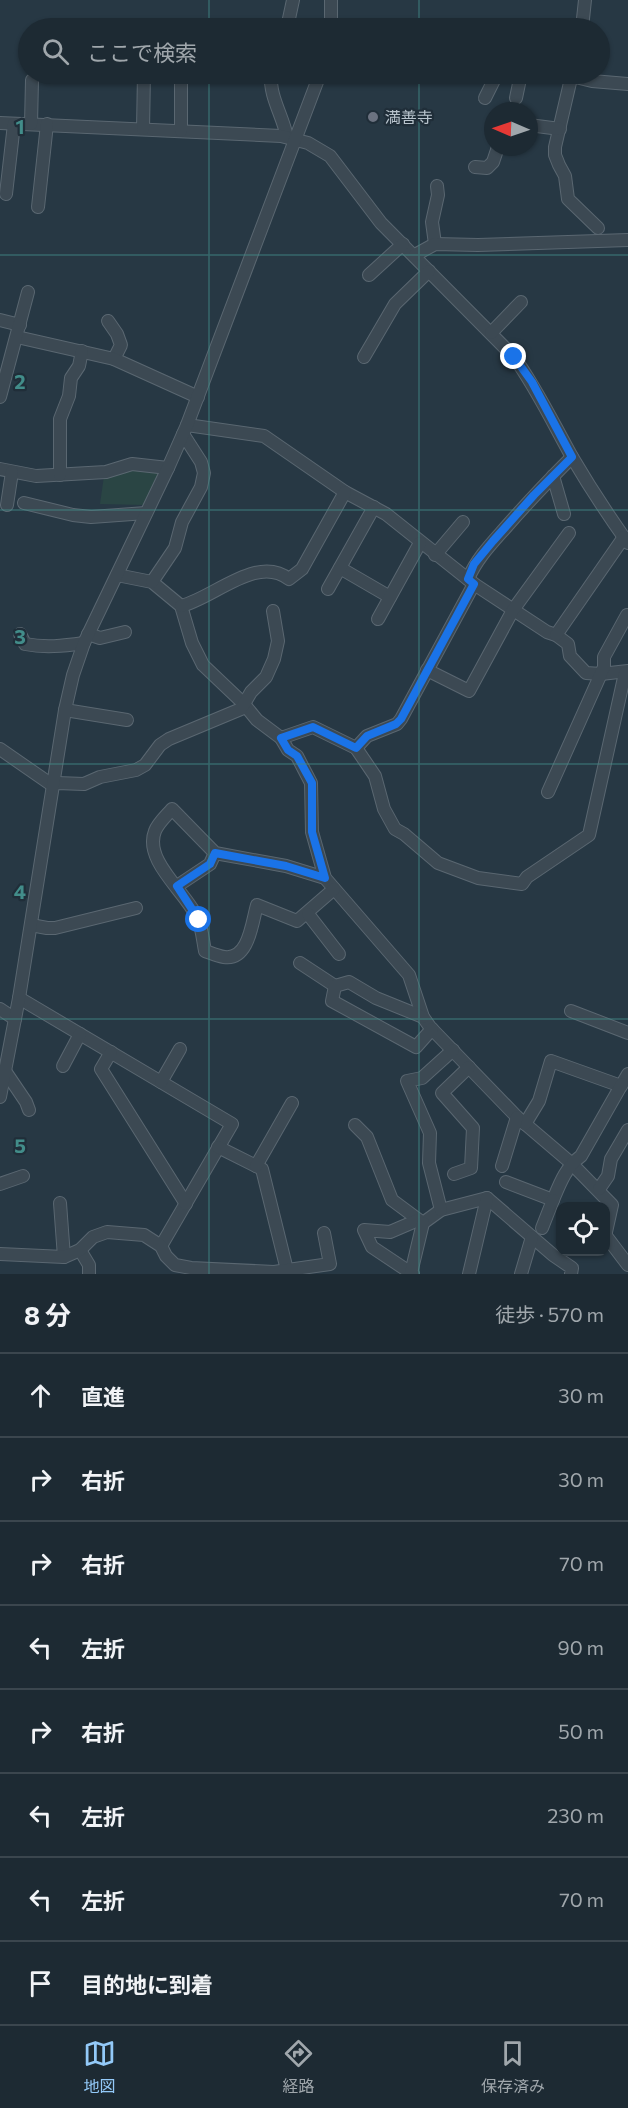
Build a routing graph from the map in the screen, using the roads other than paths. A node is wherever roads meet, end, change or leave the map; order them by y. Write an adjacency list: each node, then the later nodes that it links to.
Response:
1 (293, 0): 4 (street)
2 (331, 0): 5 (street)
3 (585, 0): 6 (street)
4 (289, 18)
5 (331, 18)
6 (583, 18)
7 (610, 82): 16 (street)
8 (32, 84): 21 (street)
9 (144, 84): 24 (street)
10 (181, 84): 26 (street)
11 (270, 84): 27 (street)
12 (315, 84): 27 (street)
13 (492, 84): 17 (street)
14 (519, 84): 18 (street)
15 (567, 84): 25 (street)
16 (628, 84)
17 (484, 98)
18 (516, 98)
19 (0, 123): 20 (street)
20 (14, 124): 21 (street); 31 (street)
21 (31, 124): 22 (street)
22 (47, 124): 24 (street); 32 (street)
23 (538, 126): 25 (street)
24 (143, 129): 26 (street)
25 (560, 129): 33 (street)
26 (181, 131): 27 (street)
27 (291, 138): 35 (street); 50 (street)
28 (495, 156): 29 (street)
29 (475, 166)
30 (437, 186): 36 (street)
31 (6, 194)
32 (38, 207)
33 (598, 228)
34 (628, 240): 36 (street)
35 (403, 244): 37 (street); 39 (street)
36 (435, 244): 37 (street)
37 (414, 255): 38 (street)
38 (429, 271): 45 (street); 47 (street)
39 (369, 275)
40 (28, 292): 44 (street)
41 (521, 302): 45 (street)
42 (0, 320): 44 (street)
43 (108, 321): 48 (street)
44 (19, 331): 46 (street); 49 (street)
45 (491, 333): 52 (street)
46 (82, 351): 48 (street); 55 (street)
47 (364, 357)
48 (114, 359): 50 (street)
49 (0, 397)
50 (198, 397): 51 (street)
51 (185, 429): 53 (street); 57 (street); 70 (street)
52 (572, 457): 56 (street); 65 (street)
53 (168, 468): 55 (street); 61 (street)
54 (6, 471): 55 (street); 59 (street)
55 (60, 476)
56 (553, 476): 62 (street); 71 (street)
57 (345, 492): 60 (street); 74 (street)
58 (24, 503): 61 (street)
59 (7, 505)
60 (374, 507): 66 (street); 68 (street)
61 (146, 513): 69 (street)
62 (564, 514)
63 (463, 522): 67 (street)
64 (569, 533): 75 (street)
65 (626, 540): 81 (street)
66 (420, 543): 67 (street); 73 (street)
67 (435, 555): 71 (street)
68 (340, 568): 72 (street); 73 (street)
69 (117, 575): 70 (street); 82 (street)
70 (152, 582): 74 (street)
71 (471, 582): 75 (street); 83 (street)
72 (328, 589)
73 (390, 597): 78 (street)
74 (181, 606): 86 (street)
75 (513, 610): 81 (street); 83 (street)
76 (273, 611): 86 (street)
77 (627, 615): 85 (street)
78 (378, 619)
79 (125, 632): 82 (street)
80 (20, 634): 82 (street)
81 (556, 635): 85 (street)
82 (86, 639): 87 (street)
83 (427, 670): 90 (street)
84 (626, 672): 85 (street); 90 (street)
85 (601, 674): 93 (street)
86 (243, 703): 89 (street); 92 (street)
87 (65, 710): 88 (street); 92 (street)
88 (127, 720)
89 (281, 738): 90 (street); 95 (street)
90 (356, 748)
91 (0, 749): 92 (street)
92 (52, 785): 100 (street)
93 (548, 792)
94 (215, 853): 95 (street); 96 (street); 96 (street)
95 (325, 878): 97 (street)
96 (177, 886): 99 (street)
97 (334, 889): 99 (street); 107 (street)
98 (136, 908): 100 (street)
99 (308, 914): 101 (street)
100 (31, 925): 104 (street)
101 (339, 954)
102 (300, 963): 103 (street)
103 (334, 986): 107 (street); 109 (street)
104 (19, 998): 108 (street); 111 (street)
105 (0, 1009): 108 (street)
106 (571, 1011): 110 (street)
107 (423, 1017): 109 (street)
108 (15, 1019): 117 (street)
109 (432, 1029): 113 (street)
110 (628, 1033)
111 (80, 1034): 114 (street); 115 (street)
112 (180, 1049): 119 (street)
113 (453, 1050): 116 (street); 140 (street)
114 (111, 1052): 119 (street); 139 (street)
115 (63, 1066)
116 (469, 1067): 123 (street); 130 (street)
117 (5, 1071): 120 (street); 122 (street)
118 (625, 1079): 123 (street); 127 (street)
119 (161, 1082): 126 (street)
120 (0, 1097)
121 (292, 1103): 128 (street)
122 (29, 1110)
123 (521, 1120): 127 (street); 129 (street)
124 (355, 1125): 141 (street)
125 (628, 1130): 134 (street)
126 (219, 1147): 128 (street); 139 (street)
127 (571, 1163): 134 (street); 136 (street)
128 (256, 1166): 151 (street)
129 (502, 1166)
130 (454, 1174)
131 (23, 1176): 133 (street)
132 (506, 1182): 136 (street)
133 (0, 1184)
134 (599, 1190): 137 (street)
135 (487, 1198): 140 (street); 144 (street); 154 (street)
136 (552, 1200): 142 (street)
137 (609, 1202)
138 (60, 1203): 149 (street)
139 (186, 1204): 146 (street)
140 (441, 1210): 141 (street)
141 (421, 1222): 152 (street); 152 (street)
142 (542, 1228)
143 (324, 1233): 151 (street)
144 (532, 1237): 155 (street); 156 (street)
145 (610, 1240): 150 (street)
146 (161, 1246): 147 (street); 151 (street)
147 (80, 1250): 149 (street); 153 (street)
148 (0, 1254): 149 (street)
149 (64, 1257)
150 (628, 1265)
151 (288, 1270)
152 (412, 1273)
153 (89, 1274)
154 (469, 1274)
155 (520, 1274)
156 (570, 1274)

